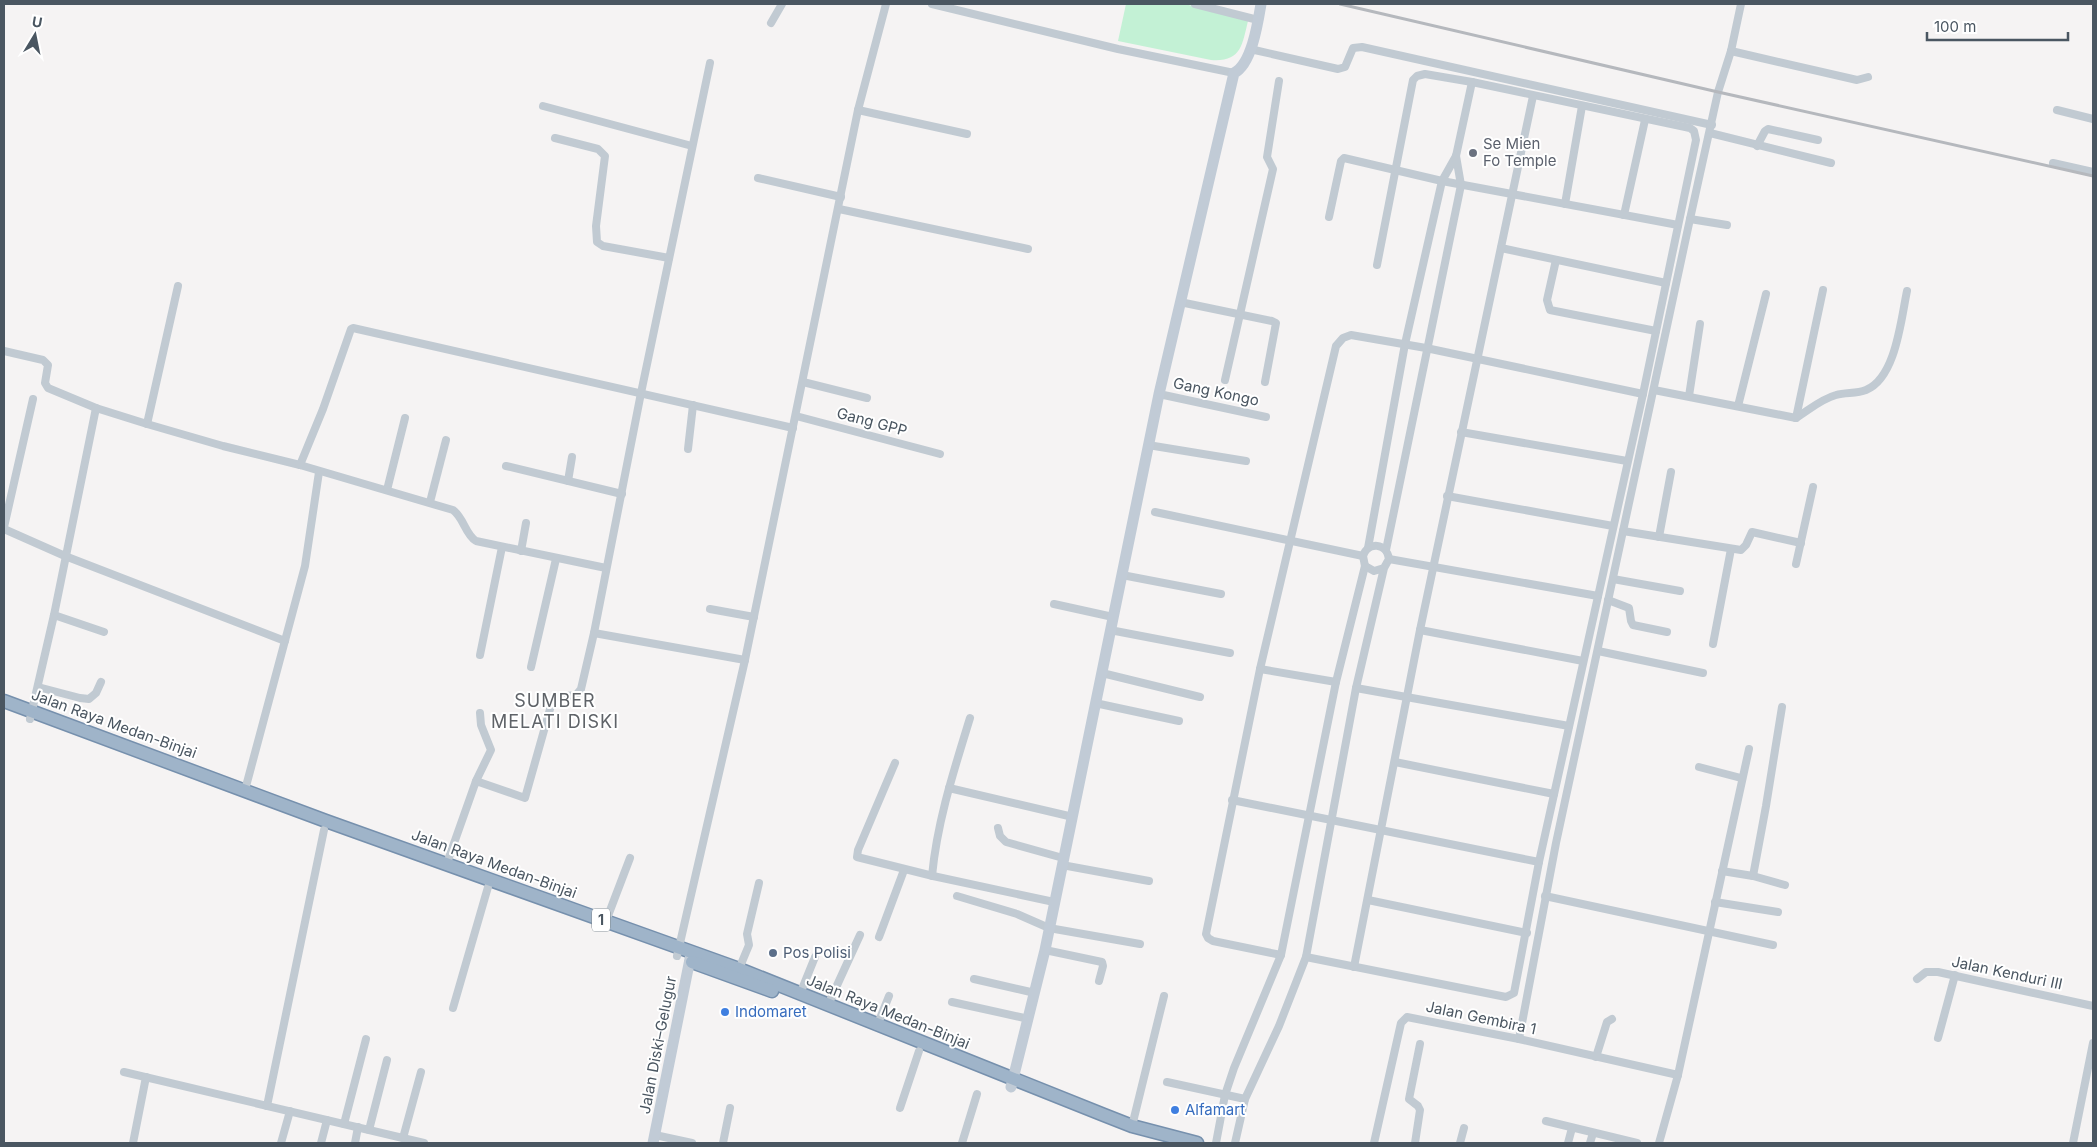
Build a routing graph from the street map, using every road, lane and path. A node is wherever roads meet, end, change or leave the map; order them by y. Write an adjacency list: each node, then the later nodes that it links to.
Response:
1 (782, 4): 8 (street)
2 (886, 4): 19 (street)
3 (932, 4): 12 (street)
4 (1196, 4): 7 (street)
5 (1261, 4): 7 (main road)
6 (1741, 4): 10 (street)
7 (1258, 20): 9 (main road)
8 (771, 23)
9 (1250, 49): 12 (main road); 23 (street)
10 (1731, 51): 13 (street); 23 (street)
11 (710, 63): 27 (street)
12 (1234, 73): 56 (main road)
13 (1868, 77)
14 (1279, 81): 57 (street)
15 (1472, 82): 16 (street); 29 (street); 32 (street)
16 (1533, 96): 18 (street); 37 (street)
17 (543, 106): 27 (street)
18 (1582, 106): 22 (street); 39 (street)
19 (858, 110): 24 (street); 38 (street)
20 (2057, 110): 21 (street)
21 (2093, 119)
22 (1645, 120): 41 (street); 44 (street)
23 (1711, 129): 28 (street); 43 (street)
24 (967, 134)
25 (555, 138): 48 (street)
26 (1818, 140): 28 (street)
27 (692, 146): 48 (street)
28 (1757, 146): 30 (street)
29 (1456, 156): 35 (street); 36 (street)
30 (1831, 163)
31 (2052, 163): 33 (street)
32 (1396, 170): 35 (street); 42 (street); 50 (street)
33 (2093, 172)
34 (758, 178): 38 (street)
35 (1442, 181): 36 (street); 60 (street)
36 (1461, 184): 37 (street); 61 (street)
37 (1512, 195): 39 (street); 46 (street)
38 (841, 197): 40 (street)
39 (1564, 204): 41 (street)
40 (839, 209): 47 (street); 65 (street)
41 (1624, 215): 44 (street)
42 (1329, 217)
43 (1690, 220): 45 (street); 67 (street)
44 (1678, 225): 51 (street)
45 (1727, 225)
46 (1501, 248): 49 (street); 63 (street)
47 (1028, 249)
48 (669, 258): 68 (street)
49 (1556, 260): 51 (street); 59 (street)
50 (1377, 264)
51 (1666, 283): 59 (street)
52 (178, 286): 81 (street)
53 (1823, 290): 80 (street)
54 (1907, 291): 80 (street)
55 (1766, 294): 75 (street)
56 (1180, 302): 57 (street); 69 (main road)
57 (1240, 313): 64 (street); 66 (street)
58 (1700, 324): 71 (street)
59 (1656, 332): 70 (street)
60 (1404, 344): 61 (street); 107 (street); 110 (street)
61 (1426, 348): 63 (street); 112 (street)
62 (4, 351): 76 (street)
63 (1477, 358): 70 (street); 83 (street)
64 (1225, 380)
65 (803, 382): 72 (street); 77 (street)
66 (1265, 382)
67 (1654, 390): 71 (street); 105 (street)
68 (640, 394): 74 (street); 91 (street); 98 (street)
69 (1159, 394): 78 (street, Gang Kongo); 85 (main road)
70 (1643, 394): 90 (street)
71 (1689, 396): 75 (street)
72 (867, 398)
73 (33, 400): 104 (street)
74 (693, 405): 82 (street); 86 (street)
75 (1738, 406): 80 (street)
76 (96, 408): 81 (street); 114 (street)
77 (796, 416): 82 (street); 87 (street, Gang GPP)
78 (1266, 417)
79 (405, 418): 97 (street)
80 (1796, 418)
81 (147, 424): 91 (street)
82 (793, 428): 132 (street)
83 (1461, 432): 90 (street); 99 (street)
84 (446, 440): 100 (street)
85 (1148, 445): 89 (street); 123 (main road)
86 (688, 449)
87 (940, 454)
88 (572, 457): 95 (street)
89 (1246, 461)
90 (1627, 461): 103 (street)
91 (300, 465): 93 (street)
92 (506, 466): 95 (street)
93 (319, 472): 97 (street); 139 (street)
94 (1670, 472): 106 (street)
95 (568, 481): 98 (street)
96 (1814, 488): 108 (street)
97 (387, 490): 100 (street)
98 (622, 494): 120 (street)
99 (1448, 496): 103 (street); 122 (street)
100 (430, 502): 109 (street)
101 (1155, 512): 107 (street)
102 (526, 523): 113 (street)
103 (1613, 526): 127 (street)
104 (4, 528): 114 (street)
105 (1624, 532): 106 (street); 124 (street)
106 (1660, 538): 111 (street)
107 (1288, 542): 115 (street); 147 (street)
108 (1801, 543): 111 (street); 118 (street)
109 (502, 547): 113 (street); 143 (street)
110 (1368, 548): 112 (street); 115 (street)
111 (1731, 549): 140 (street)
112 (1386, 550): 117 (street)
113 (521, 551): 116 (street)
114 (65, 556): 131 (street); 139 (street)
115 (1363, 556): 119 (street)
116 (556, 559): 120 (street); 146 (street)
117 (1389, 559): 121 (street); 122 (street)
118 (1796, 564)
119 (1365, 566): 121 (street); 151 (street)
120 (606, 568): 138 (street)
121 (1384, 568): 153 (street)
122 (1433, 568): 127 (street); 135 (street)
123 (1122, 575): 126 (street); 133 (main road)
124 (1614, 579): 125 (street); 128 (street)
125 (1680, 591)
126 (1221, 594)
127 (1598, 596): 145 (street)
128 (1608, 600): 137 (street); 141 (street)
129 (1054, 604): 133 (street)
130 (710, 609): 132 (street)
131 (54, 615): 136 (street); 152 (street)
132 (754, 617): 144 (street)
133 (1113, 618): 134 (main road)
134 (1110, 630): 142 (street); 148 (main road)
135 (1420, 630): 145 (street); 155 (street)
136 (104, 632)
137 (1667, 632)
138 (594, 633): 144 (street); 170 (street)
139 (285, 641): 172 (street)
140 (1713, 644)
141 (1598, 651): 149 (street); 194 (street)
142 (1230, 653)
143 (480, 655)
144 (745, 660): 208 (street)
145 (1583, 661): 164 (street)
146 (531, 666)
147 (1260, 669): 151 (street); 174 (street)
148 (1102, 673): 154 (street); 157 (main road)
149 (1703, 673)
150 (101, 682): 152 (street)
151 (1336, 682): 175 (street)
152 (38, 687): 161 (street)
153 (1356, 688): 155 (street); 177 (street)
154 (1200, 697)
155 (1407, 697): 164 (street); 166 (street)
156 (4, 701): 161 (highway, Jalan Raya Medan-Binjai / 1)
157 (1096, 704): 163 (street); 176 (main road)
158 (1782, 706): 188 (street)
159 (4, 709): 161 (highway, Jalan Raya Medan-Binjai / 1)
160 (480, 713): 170 (street)
161 (31, 715): 172 (highway, Jalan Raya Medan-Binjai / 1); 179 (highway, Jalan Raya Medan-Binjai / 1)
162 (970, 718): 171 (street)
163 (1179, 721)
164 (1569, 726): 173 (street)
165 (1749, 749): 169 (street)
166 (1395, 762): 173 (street); 180 (street)
167 (895, 763): 185 (street)
168 (1699, 767): 169 (street)
169 (1741, 778): 186 (street)
170 (476, 780): 184 (street)
171 (949, 788): 176 (street); 187 (street)
172 (245, 790): 184 (highway, Jalan Raya Medan-Binjai / 1)
173 (1554, 794): 183 (street)
174 (1232, 800): 175 (street); 209 (street)
175 (1308, 816): 177 (street); 209 (street)
176 (1073, 817): 182 (main road)
177 (1332, 821): 180 (street); 211 (street)
178 (998, 828): 182 (street)
179 (324, 830): 192 (highway, Jalan Raya Medan-Binjai / 1); 246 (street)
180 (1379, 831): 183 (street); 195 (street)
181 (630, 858): 199 (street)
182 (1063, 862): 189 (street); 196 (main road)
183 (1539, 862): 202 (street)
184 (446, 864): 199 (highway, Jalan Raya Medan-Binjai / 1)
185 (904, 870): 187 (street); 204 (street)
186 (1722, 871): 188 (street); 197 (street)
187 (932, 876): 196 (street)
188 (1753, 876): 191 (street)
189 (1149, 880)
190 (759, 883): 213 (street)
191 (1785, 885)
192 (488, 887): 208 (highway, Jalan Raya Medan-Binjai / 1); 225 (street)
193 (957, 896): 200 (street)
194 (1545, 896): 201 (street); 231 (street)
195 (1368, 900): 202 (street); 212 (street)
196 (1054, 902): 200 (main road)
197 (1715, 902): 198 (street); 201 (street)
198 (1778, 912)
199 (606, 921): 208 (highway, Jalan Raya Medan-Binjai / 1)
200 (1049, 928): 205 (street); 207 (main road)
201 (1709, 931): 206 (street); 239 (street)
202 (1527, 933): 212 (street)
203 (860, 935): 223 (street)
204 (879, 937)
205 (1140, 944)
206 (1773, 945)
207 (1045, 950): 217 (street); 218 (main road)
208 (684, 955): 213 (highway, Jalan Raya Medan-Binjai / 1); 234 (highway, Jalan Raya Medan-Binjai / 1); 260 (main road, Jalan Diski–Gelugur)
209 (1281, 955): 244 (street)
210 (815, 957): 219 (street)
211 (1306, 957): 212 (street); 245 (street)
212 (1354, 967)
213 (739, 969): 219 (highway, Jalan Raya Medan-Binjai / 1)
214 (1955, 975): 216 (street, Jalan Kenduri III); 224 (street, Jalan Kenduri III); 229 (street)
215 (974, 979): 218 (street)
216 (1917, 979)
217 (1099, 981)
218 (1035, 993): 226 (main road)
219 (800, 994): 223 (highway, Jalan Raya Medan-Binjai / 1)
220 (890, 996): 228 (street)
221 (1164, 996): 253 (street)
222 (952, 1002): 226 (street)
223 (828, 1005): 228 (highway, Jalan Raya Medan-Binjai / 1)
224 (2093, 1006)
225 (452, 1008)
226 (1029, 1019): 242 (main road)
227 (1612, 1019): 235 (street)
228 (877, 1026): 242 (highway, Jalan Raya Medan-Binjai / 1)
229 (1938, 1038)
230 (366, 1039): 252 (street)
231 (1519, 1039): 235 (street, Jalan Gembira 1); 273 (street, Jalan Gembira 1)
232 (2093, 1043): 280 (street)
233 (1420, 1044): 274 (street)
234 (919, 1051): 242 (highway, Jalan Raya Medan-Binjai / 1); 248 (street)
235 (1596, 1057): 239 (street, Jalan Gembira 1)
236 (387, 1060): 257 (street)
237 (124, 1072): 240 (street)
238 (420, 1072): 259 (street)
239 (1678, 1075): 279 (street)
240 (146, 1077): 246 (street); 261 (street)
241 (1167, 1082): 244 (street)
242 (1012, 1083): 253 (highway, Jalan Raya Medan-Binjai / 1); 269 (highway, Jalan Raya Medan-Binjai / 1)
243 (977, 1094): 268 (street)
244 (1225, 1095): 245 (street); 271 (street)
245 (1244, 1099): 272 (street)
246 (267, 1106): 249 (street)
247 (730, 1108): 267 (street)
248 (900, 1108)
249 (290, 1111): 250 (street); 262 (street)
250 (327, 1120): 252 (street); 263 (street)
251 (1546, 1121): 256 (street)
252 (344, 1124): 254 (street)
253 (1132, 1126): 270 (highway, Jalan Raya Medan-Binjai / 1)
254 (358, 1128): 257 (street); 264 (street)
255 (1464, 1128): 275 (street)
256 (1572, 1128): 258 (street); 276 (street)
257 (369, 1130): 259 (street)
258 (1593, 1133): 277 (street); 278 (street)
259 (403, 1138): 265 (street)
260 (654, 1139): 266 (street)
261 (133, 1143)
262 (282, 1143)
263 (321, 1143)
264 (355, 1143)
265 (424, 1143)
266 (692, 1143)
267 (723, 1143)
268 (962, 1143)
269 (1166, 1143)
270 (1197, 1143)
271 (1216, 1143)
272 (1235, 1143)
273 (1374, 1143)
274 (1415, 1143)
275 (1460, 1143)
276 (1568, 1143)
277 (1590, 1143)
278 (1637, 1143)
279 (1659, 1143)
280 (2073, 1143)

